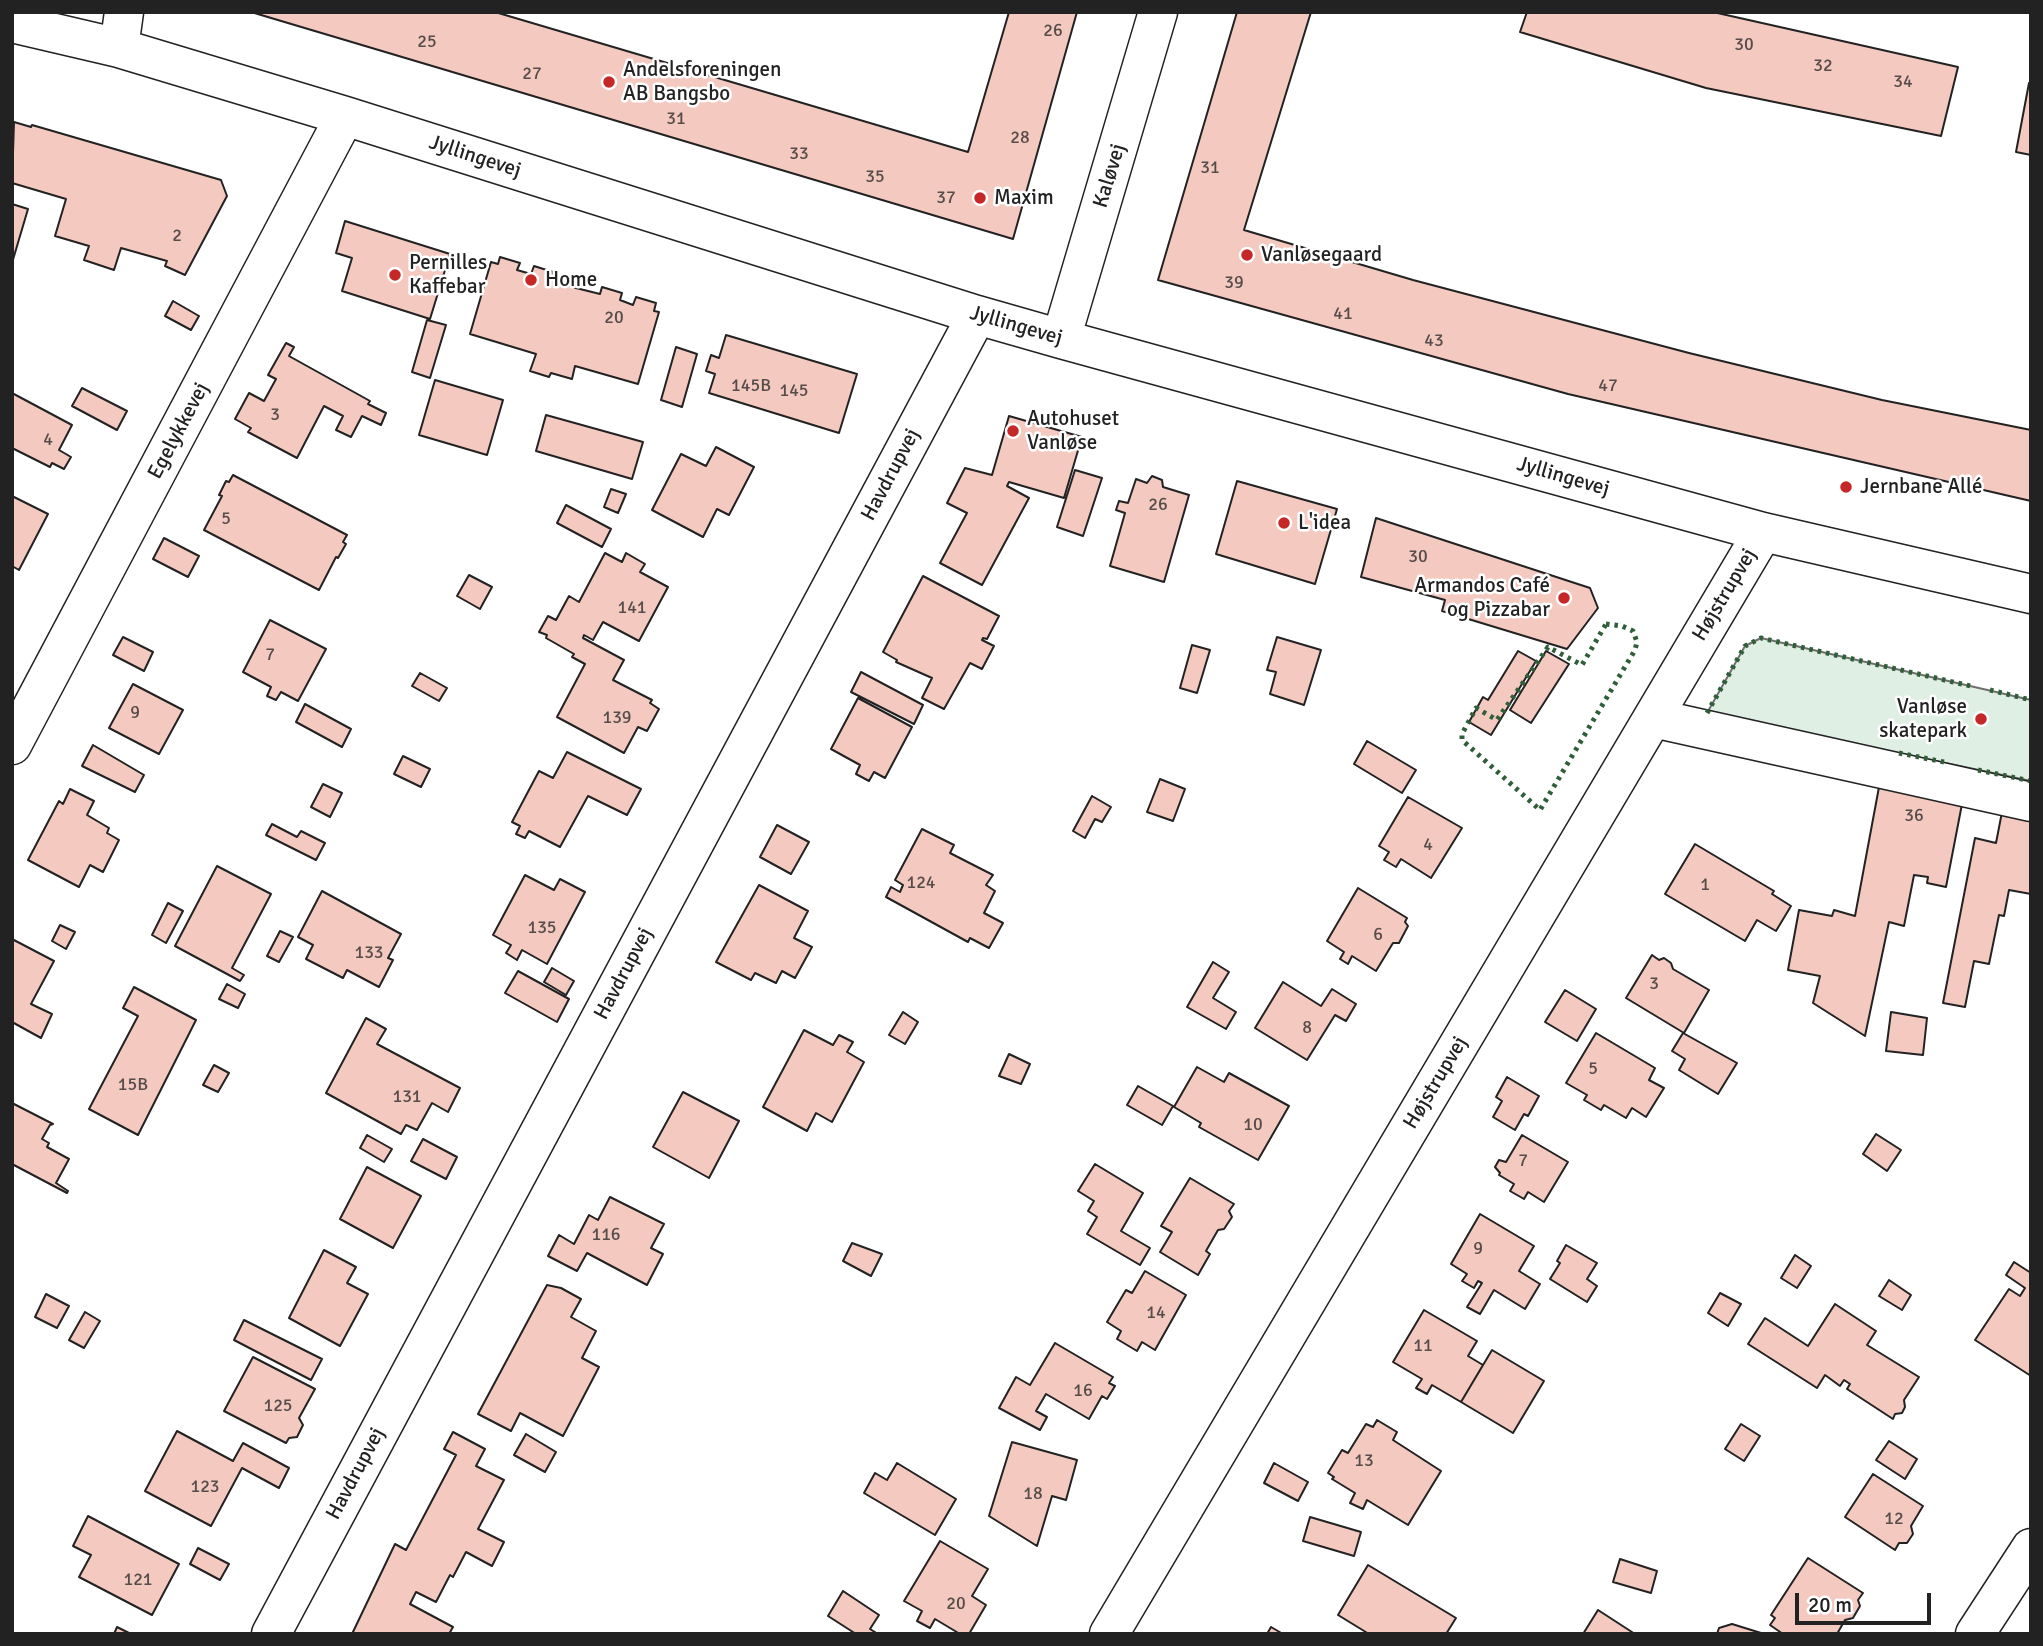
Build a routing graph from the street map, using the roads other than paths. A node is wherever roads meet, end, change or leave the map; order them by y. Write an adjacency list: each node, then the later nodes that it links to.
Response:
1 (1158, 12): 6 (street, Kaløvej)
2 (12, 23): 3 (street, Jyllingevej)
3 (121, 30): 4 (street, Jyllingevej)
4 (345, 116): 5 (street, Jyllingevej); 10 (street, Egelykkevej)
5 (977, 315): 6 (street, Jyllingevej); 13 (street, Havdrupvej)
6 (1061, 339): 7 (street, Jyllingevej)
7 (1763, 532): 8 (street, Jyllingevej); 9 (street, Højstrupvej)
8 (2031, 594)
9 (1653, 718): 11 (street); 14 (street, Højstrupvej)
10 (12, 745)
11 (2031, 802)
12 (2031, 1548): 15 (street)
13 (271, 1634)
14 (1109, 1634)
15 (1975, 1634)

